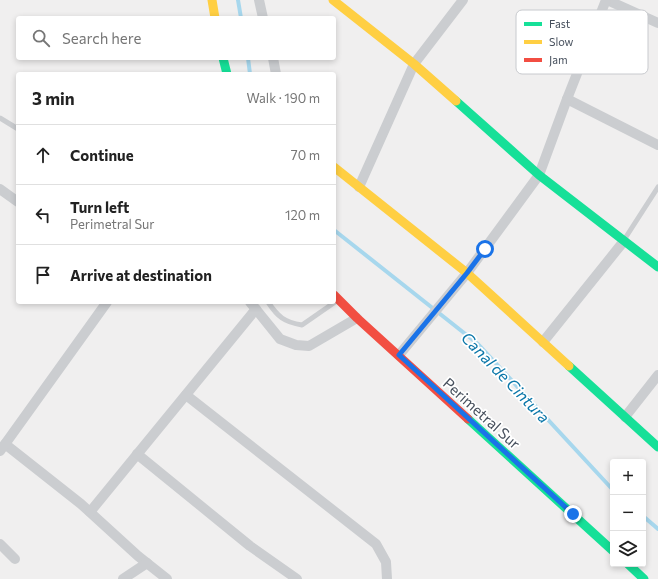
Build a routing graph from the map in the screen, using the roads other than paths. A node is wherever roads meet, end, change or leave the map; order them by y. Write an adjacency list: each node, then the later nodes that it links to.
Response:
1 (212, 0): 8 (street)
2 (259, 0): 9 (street)
3 (333, 0): 14 (street)
4 (463, 0): 14 (street)
5 (607, 0): 6 (street); 7 (street)
6 (603, 10)
7 (629, 10)
8 (215, 16)
9 (263, 16)
10 (648, 18): 11 (street)
11 (658, 23)
12 (224, 60): 15 (street)
13 (273, 60): 16 (street)
14 (414, 64): 23 (street); 24 (street)
15 (227, 72)
16 (276, 72)
17 (577, 74): 18 (street)
18 (567, 99): 21 (street); 23 (street)
19 (0, 118): 20 (lane)
20 (16, 128)
21 (658, 145)
22 (336, 169): 24 (street)
23 (539, 175): 28 (street); 30 (street)
24 (359, 187): 30 (street)
25 (658, 187): 28 (lane)
26 (0, 189): 27 (street)
27 (16, 201)
28 (624, 241): 29 (street); 37 (street)
29 (658, 268)
30 (467, 273): 37 (street); 38 (street)
31 (336, 297): 36 (street, Perimetral Sur)
32 (105, 304): 43 (street)
33 (269, 304): 34 (lane)
34 (328, 304)
35 (253, 306): 36 (street); 40 (street)
36 (357, 318): 38 (street, Perimetral Sur)
37 (542, 342): 41 (street)
38 (399, 355): 47 (street, Perimetral Sur)
39 (658, 375): 41 (street)
40 (186, 395): 44 (street); 54 (street)
41 (625, 417): 42 (street)
42 (658, 447)
43 (2, 448): 45 (street)
44 (137, 454): 45 (street); 53 (street)
45 (90, 512): 49 (street)
46 (0, 544): 48 (street)
47 (610, 548)
48 (14, 559)
49 (147, 563): 51 (street); 52 (street)
50 (631, 567): 55 (street)
51 (123, 579)
52 (167, 579)
53 (297, 579)
54 (387, 579)
55 (644, 579)

